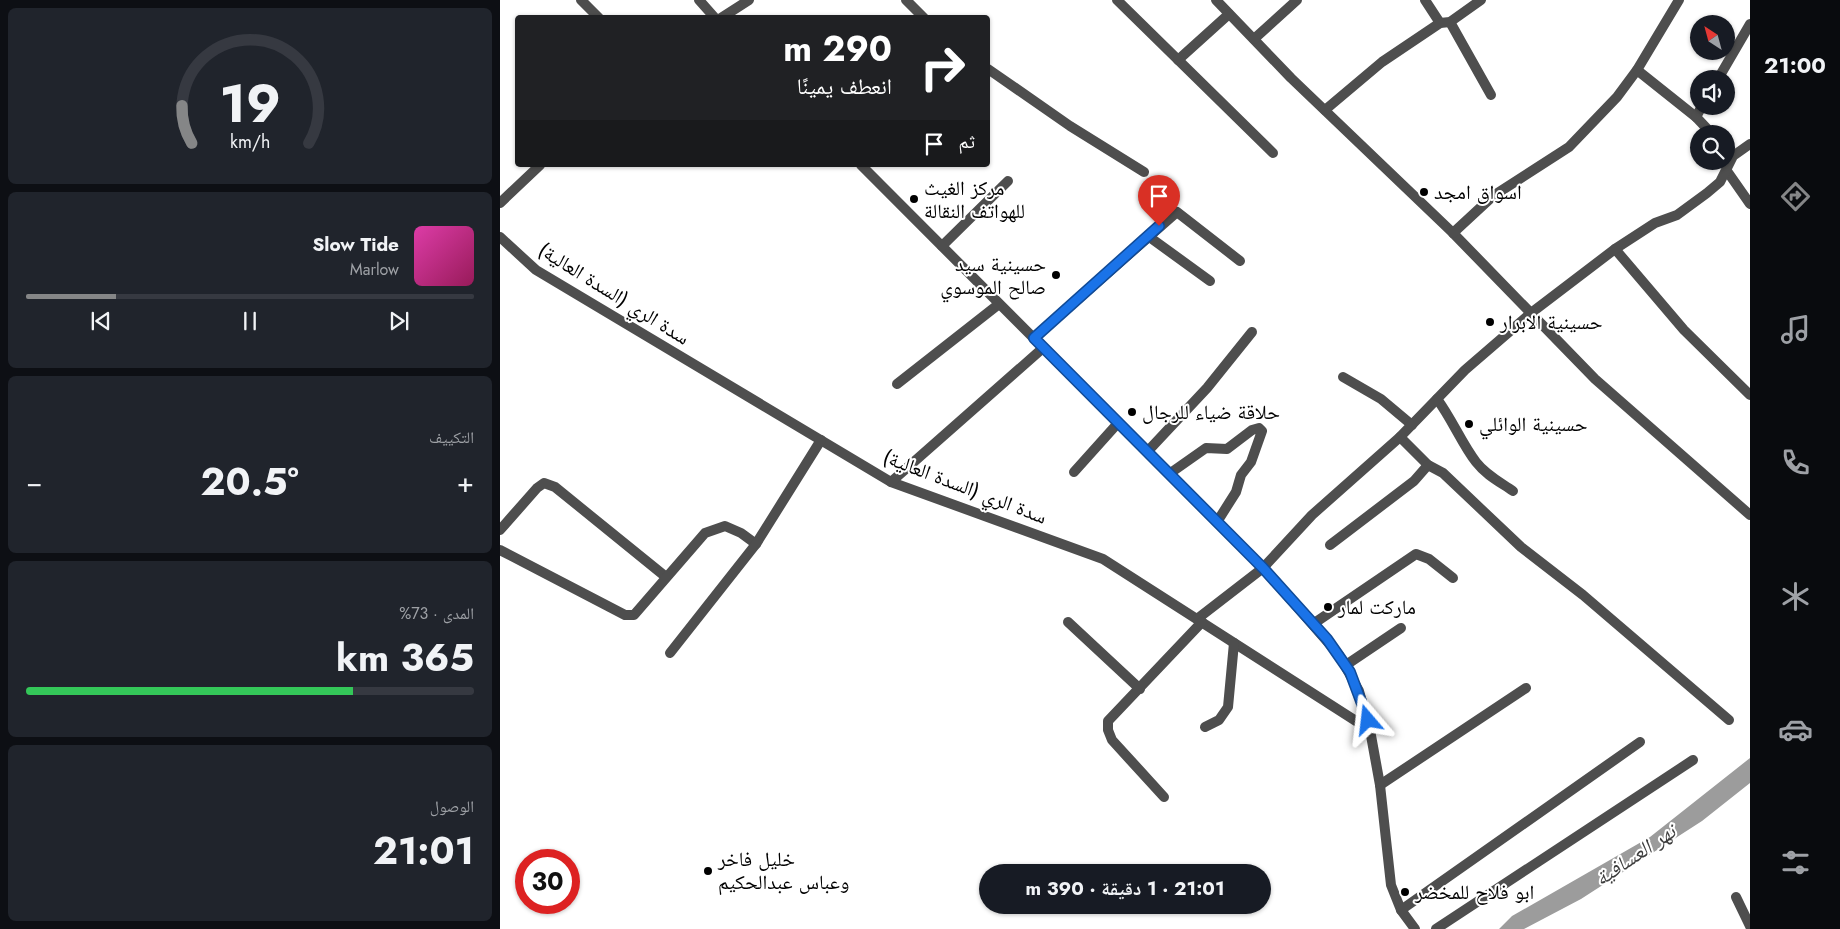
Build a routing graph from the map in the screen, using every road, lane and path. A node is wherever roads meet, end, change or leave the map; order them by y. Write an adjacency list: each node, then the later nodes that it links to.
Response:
1 (581, 0): 12 (street)
2 (699, 0): 13 (street)
3 (749, 0): 14 (street)
4 (906, 0): 15 (street)
5 (1117, 0): 19 (street)
6 (1216, 0): 11 (street)
7 (1297, 0): 18 (street)
8 (1425, 0): 16 (street)
9 (1481, 0): 16 (street)
10 (1679, 0): 21 (street)
11 (1229, 14): 18 (street); 19 (street)
12 (596, 15)
13 (712, 15)
14 (725, 15)
15 (921, 15)
16 (1445, 22): 23 (street); 24 (street)
17 (1750, 24): 22 (street)
18 (1254, 39): 24 (street)
19 (1178, 60): 29 (street)
20 (990, 70): 33 (street)
21 (1637, 70): 25 (street); 37 (street)
22 (1723, 70)
23 (1491, 94)
24 (1325, 110): 37 (street)
25 (1696, 117): 26 (street)
26 (1704, 125)
27 (1750, 144): 28 (street)
28 (1735, 151)
29 (1273, 152)
30 (538, 167): 35 (street)
31 (863, 167): 40 (street)
32 (1727, 171): 36 (street); 41 (street)
33 (1144, 172)
34 (1008, 181): 40 (street)
35 (500, 203)
36 (1750, 204)
37 (1453, 233): 45 (street)
38 (1148, 236): 42 (street); 43 (street); 47 (street)
39 (500, 237): 56 (street, سدة الري (السدة العالية))
40 (942, 246): 44 (street)
41 (1615, 249): 45 (street); 51 (street)
42 (1240, 261)
43 (1210, 281)
44 (999, 304): 47 (street); 50 (street)
45 (1531, 313): 52 (street); 63 (street)
46 (1252, 332): 57 (street)
47 (1034, 338): 48 (street)
48 (1043, 348): 53 (street); 61 (street)
49 (1343, 377): 54 (street)
50 (897, 384)
51 (1750, 395)
52 (1437, 399): 54 (street); 62 (street)
53 (1118, 423): 57 (street); 59 (street)
54 (1412, 425): 55 (street)
55 (1400, 437): 58 (street); 69 (street)
56 (821, 440): 61 (street, سدة الري (السدة العالية)); 66 (street)
57 (1147, 452): 60 (street)
58 (1428, 465): 67 (street); 81 (street)
59 (1074, 472)
60 (1170, 474): 64 (street); 64 (street)
61 (891, 482): 72 (street, سدة الري (السدة العالية))
62 (1513, 491)
63 (1750, 515)
64 (1217, 522): 69 (street)
65 (500, 530): 70 (street)
66 (756, 544): 70 (street); 77 (street)
67 (1330, 545)
68 (500, 550): 70 (street)
69 (1263, 568): 72 (street); 74 (street)
70 (666, 578)
71 (1453, 578): 74 (street)
72 (1199, 620): 76 (street, سدة الري (السدة العالية)); 80 (street)
73 (1068, 622): 80 (street)
74 (1313, 624): 78 (street)
75 (1400, 628): 78 (street)
76 (1234, 643): 82 (street); 83 (street, سدة الري (السدة العالية))
77 (670, 653)
78 (1346, 665): 83 (street)
79 (1526, 688): 86 (street)
80 (1140, 689): 87 (street)
81 (1729, 720)
82 (1205, 727)
83 (1370, 730): 86 (street)
84 (1640, 742): 89 (street)
85 (1693, 760): 92 (street)
86 (1380, 785): 89 (street)
87 (1164, 797)
88 (1736, 897): 90 (street)
89 (1401, 910): 91 (street)
90 (1750, 926)
91 (1415, 929)
92 (1436, 929)

